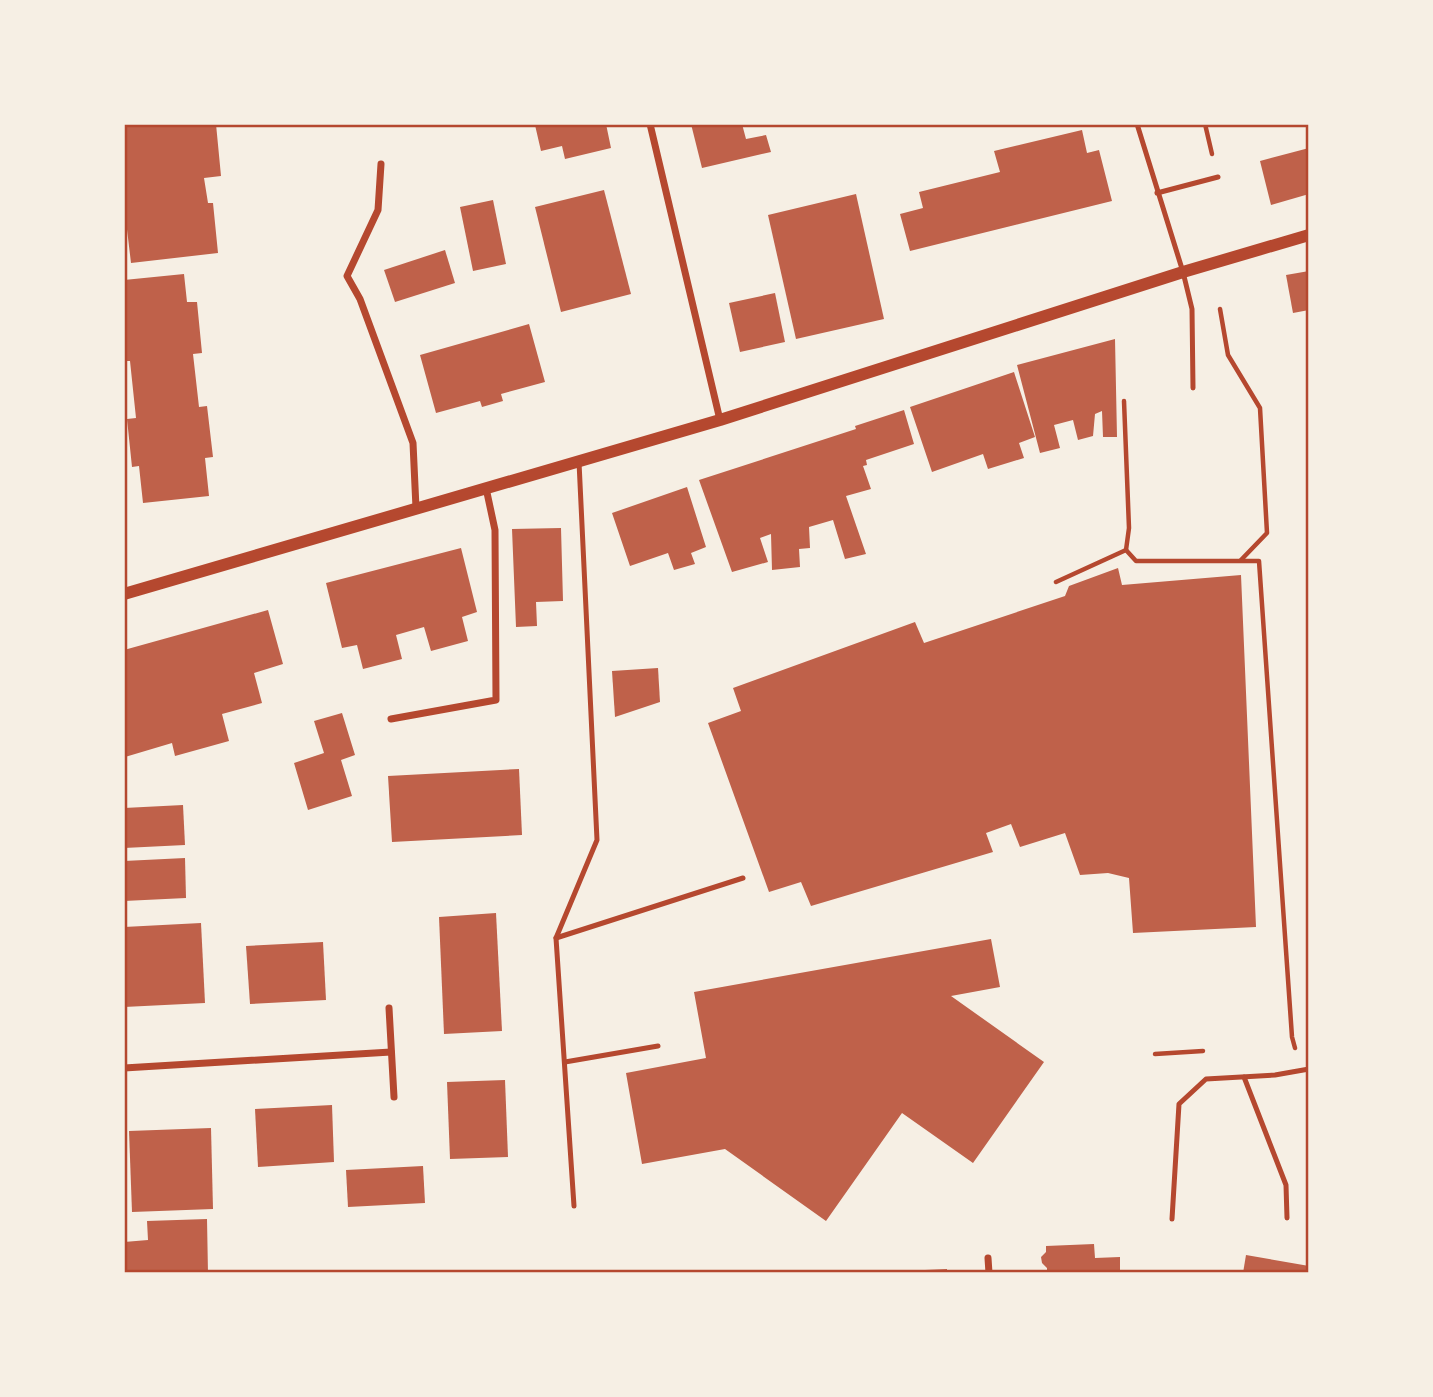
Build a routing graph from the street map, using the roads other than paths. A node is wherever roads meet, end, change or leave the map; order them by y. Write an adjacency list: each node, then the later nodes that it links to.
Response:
1 (650, 124): 9 (street)
2 (1137, 124): 5 (lane)
3 (381, 164): 12 (street)
4 (1218, 177): 5 (lane)
5 (1157, 193): 7 (lane)
6 (1309, 235): 7 (street)
7 (1183, 272): 8 (lane); 9 (street)
8 (1193, 388)
9 (720, 420): 10 (street)
10 (579, 462): 11 (street); 16 (lane)
11 (486, 488): 12 (street); 14 (street)
12 (416, 508): 13 (street)
13 (124, 594)
14 (391, 719)
15 (743, 878): 16 (lane)
16 (556, 938): 20 (lane)
17 (389, 1008): 19 (street)
18 (657, 1046): 20 (lane)
19 (391, 1052): 21 (street); 24 (street)
20 (565, 1062): 25 (lane)
21 (124, 1068)
22 (1309, 1069): 23 (lane)
23 (1244, 1077): 26 (lane); 27 (lane)
24 (394, 1097)
25 (574, 1206)
26 (1287, 1218)
27 (1172, 1219)
28 (988, 1258): 29 (street)
29 (989, 1273)

